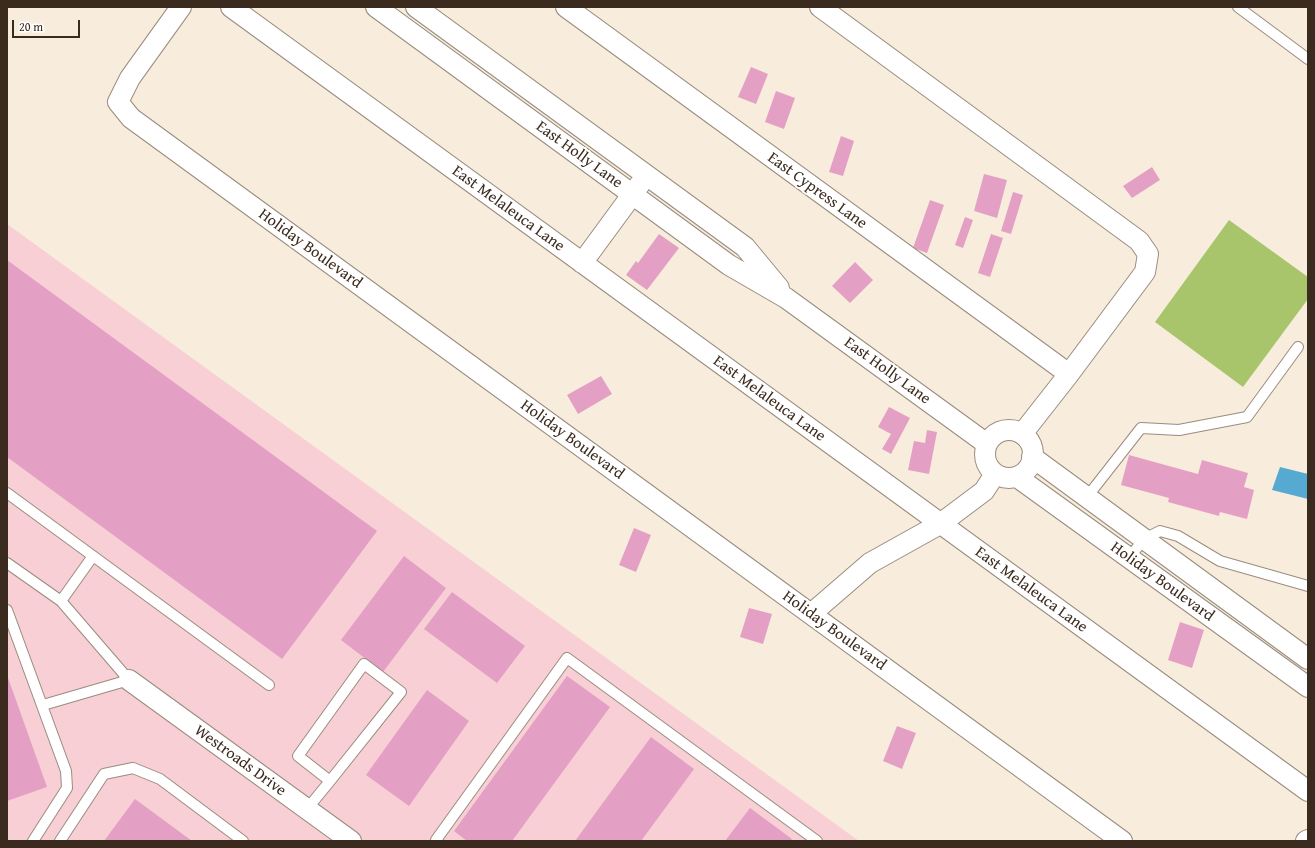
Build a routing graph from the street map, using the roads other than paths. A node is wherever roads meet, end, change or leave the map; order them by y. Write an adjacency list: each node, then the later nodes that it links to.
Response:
1 (181, 7): 30 (street, Holiday Boulevard)
2 (231, 7): 11 (street, East Melaleuca Lane)
3 (376, 7): 10 (street, East Holly Lane)
4 (416, 7): 9 (street, East Holly Lane)
5 (566, 7): 14 (street, East Cypress Lane)
6 (820, 7): 14 (street)
7 (1238, 7): 8 (lane)
8 (1308, 59)
9 (647, 176): 10 (street); 12 (street, East Holly Lane)
10 (633, 194): 11 (street); 12 (street, East Holly Lane)
11 (582, 263): 22 (street, East Melaleuca Lane)
12 (786, 298): 16 (street, East Holly Lane)
13 (1298, 348): 21 (lane)
14 (1069, 374): 15 (street)
15 (1022, 434): 16 (street); 17 (street)
16 (987, 444): 18 (street)
17 (1032, 457): 19 (street); 21 (street, Holiday Boulevard)
18 (995, 474): 19 (street); 22 (street)
19 (1017, 477): 25 (street, Holiday Boulevard)
20 (7, 493): 24 (lane)
21 (1087, 497): 23 (street, Holiday Boulevard)
22 (940, 524): 30 (street); 36 (street, East Melaleuca Lane)
23 (1144, 538): 25 (lane); 27 (lane); 31 (street, Holiday Boulevard)
24 (93, 556): 28 (lane); 33 (lane)
25 (1129, 558): 31 (street, Holiday Boulevard)
26 (7, 563): 28 (lane)
27 (1308, 586)
28 (61, 601): 32 (lane)
29 (7, 610): 34 (lane)
30 (811, 614): 44 (street, Holiday Boulevard)
31 (1304, 670)
32 (130, 680): 34 (lane); 37 (street, Westroads Drive)
33 (269, 684)
34 (43, 706): 39 (lane)
35 (330, 781): 35 (lane); 37 (lane)
36 (1308, 791)
37 (306, 809): 38 (street, Westroads Drive)
38 (347, 840)
39 (33, 841)
40 (60, 841): 41 (lane)
41 (243, 841)
42 (438, 841): 43 (lane)
43 (818, 841)
44 (1122, 841)

